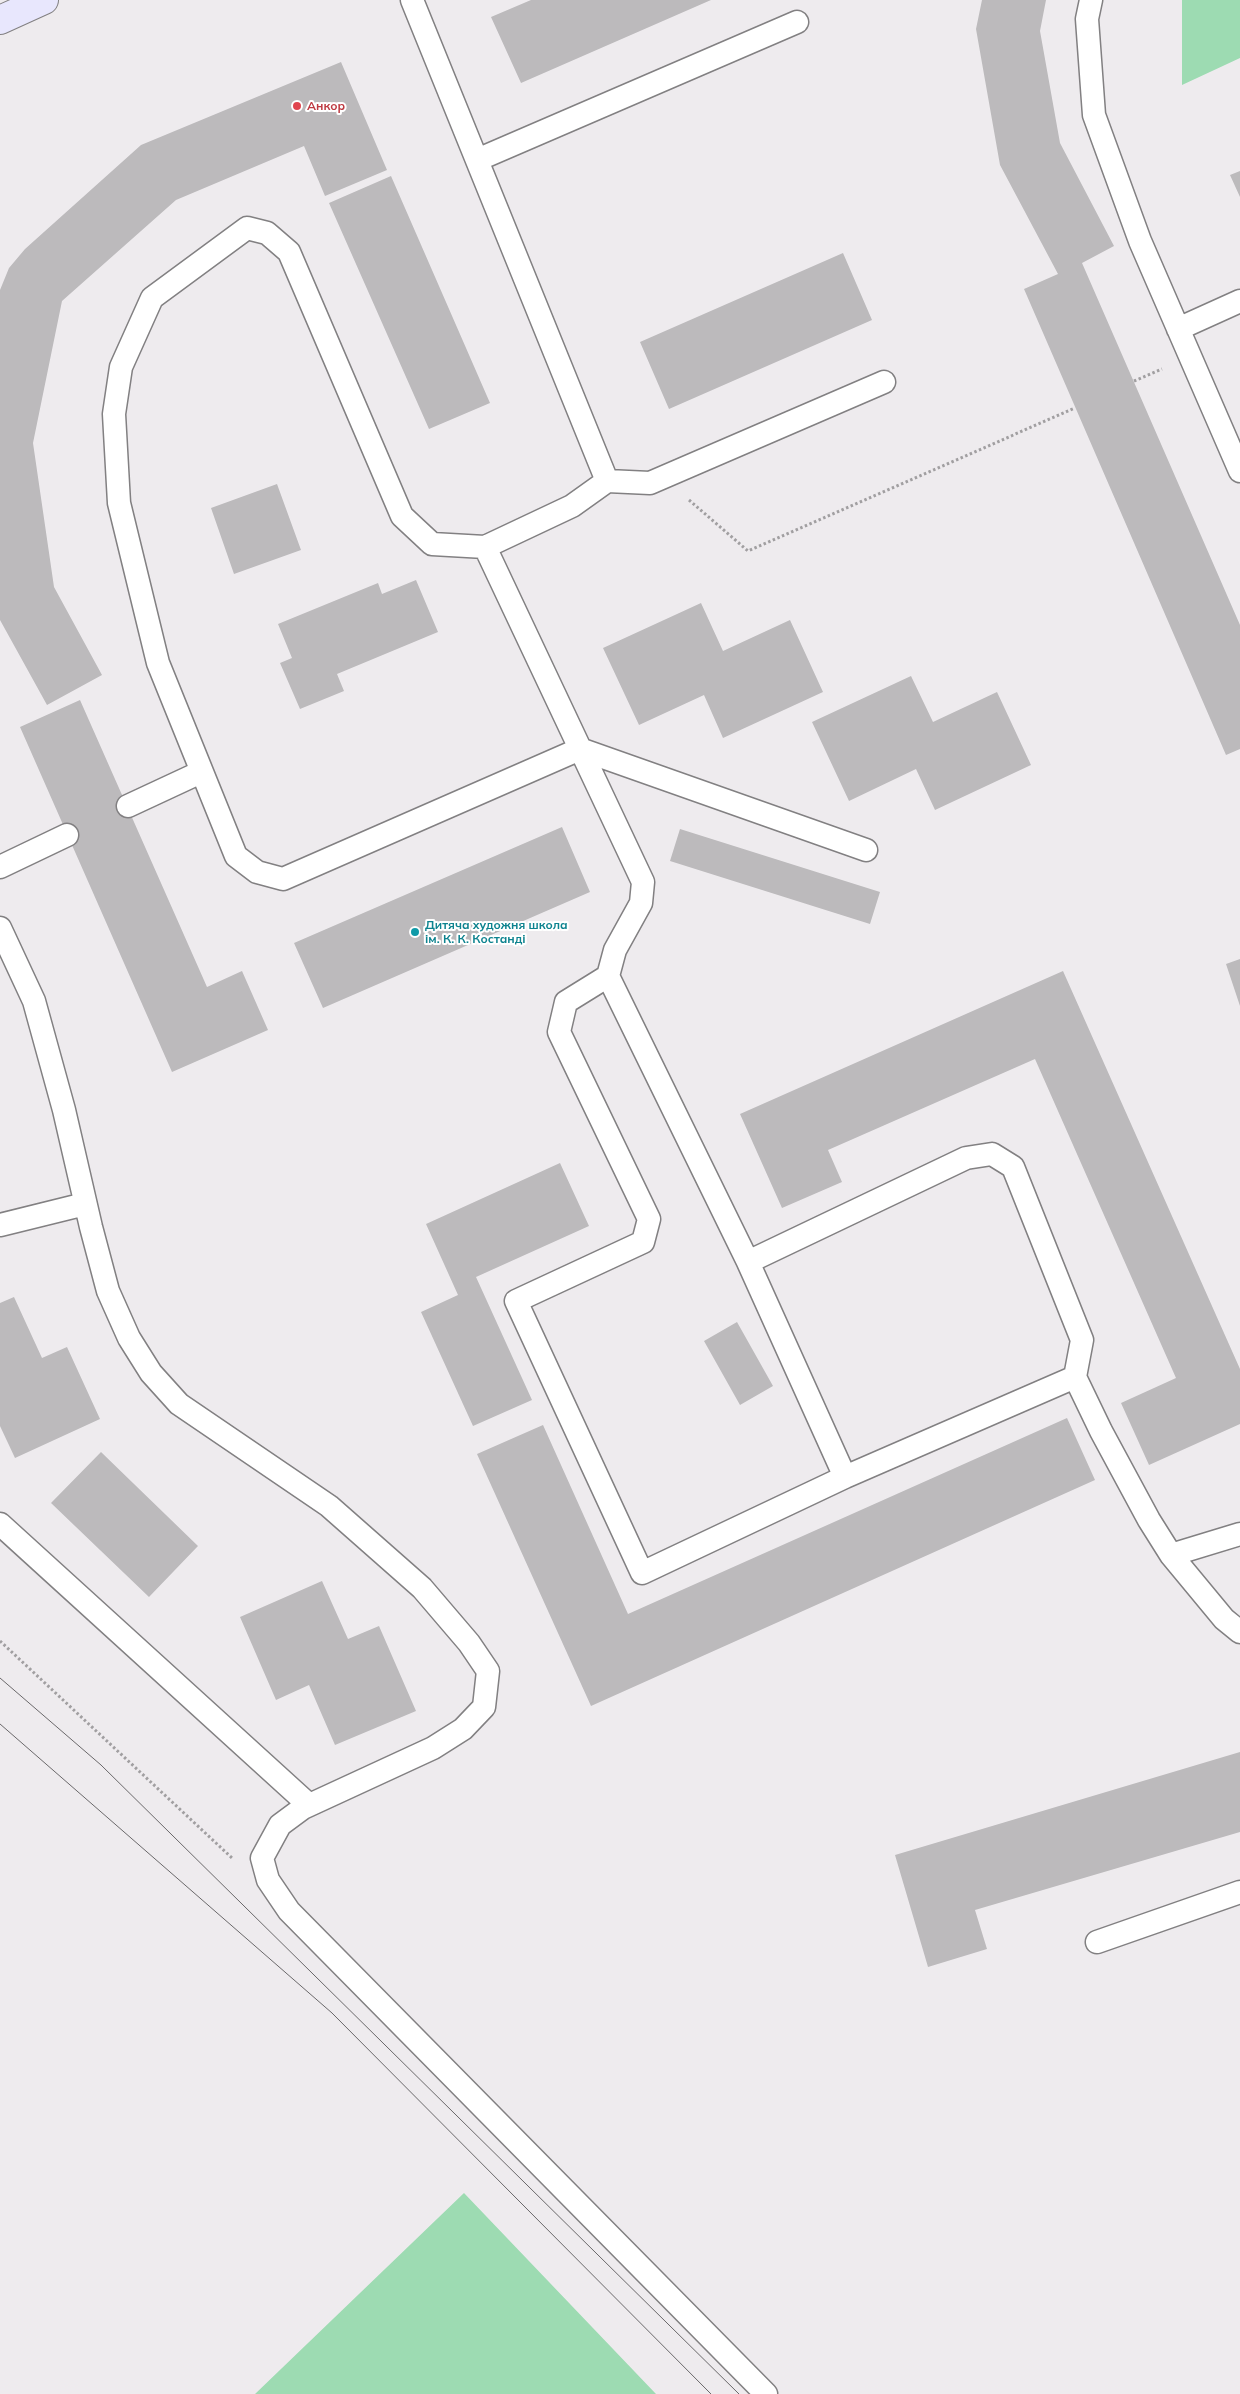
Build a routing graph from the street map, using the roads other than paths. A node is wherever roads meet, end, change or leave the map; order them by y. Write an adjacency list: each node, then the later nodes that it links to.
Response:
1 (44, 0): 4 (street)
2 (412, 0): 6 (lane)
3 (1091, 0): 8 (lane)
4 (0, 20)
5 (797, 22): 6 (lane)
6 (477, 160): 11 (lane)
7 (1240, 301): 8 (lane)
8 (1178, 329): 10 (lane)
9 (884, 382): 11 (lane)
10 (1240, 471)
11 (607, 481): 12 (lane)
12 (485, 547): 13 (lane); 14 (lane)
13 (580, 749): 14 (lane); 17 (lane); 20 (lane)
14 (201, 772): 15 (lane)
15 (128, 806)
16 (68, 835): 18 (lane)
17 (866, 850)
18 (0, 867)
19 (0, 928): 21 (lane)
20 (608, 976): 23 (lane); 25 (lane)
21 (85, 1204): 22 (lane); 30 (lane)
22 (0, 1225)
23 (748, 1262): 24 (lane); 25 (lane)
24 (1075, 1377): 25 (lane); 28 (lane)
25 (845, 1477)
26 (0, 1524): 30 (lane)
27 (1240, 1534): 28 (lane)
28 (1171, 1555): 29 (lane)
29 (1240, 1632)
30 (309, 1805): 33 (lane)
31 (1240, 1892): 32 (lane)
32 (1097, 1942)
33 (766, 2394)

